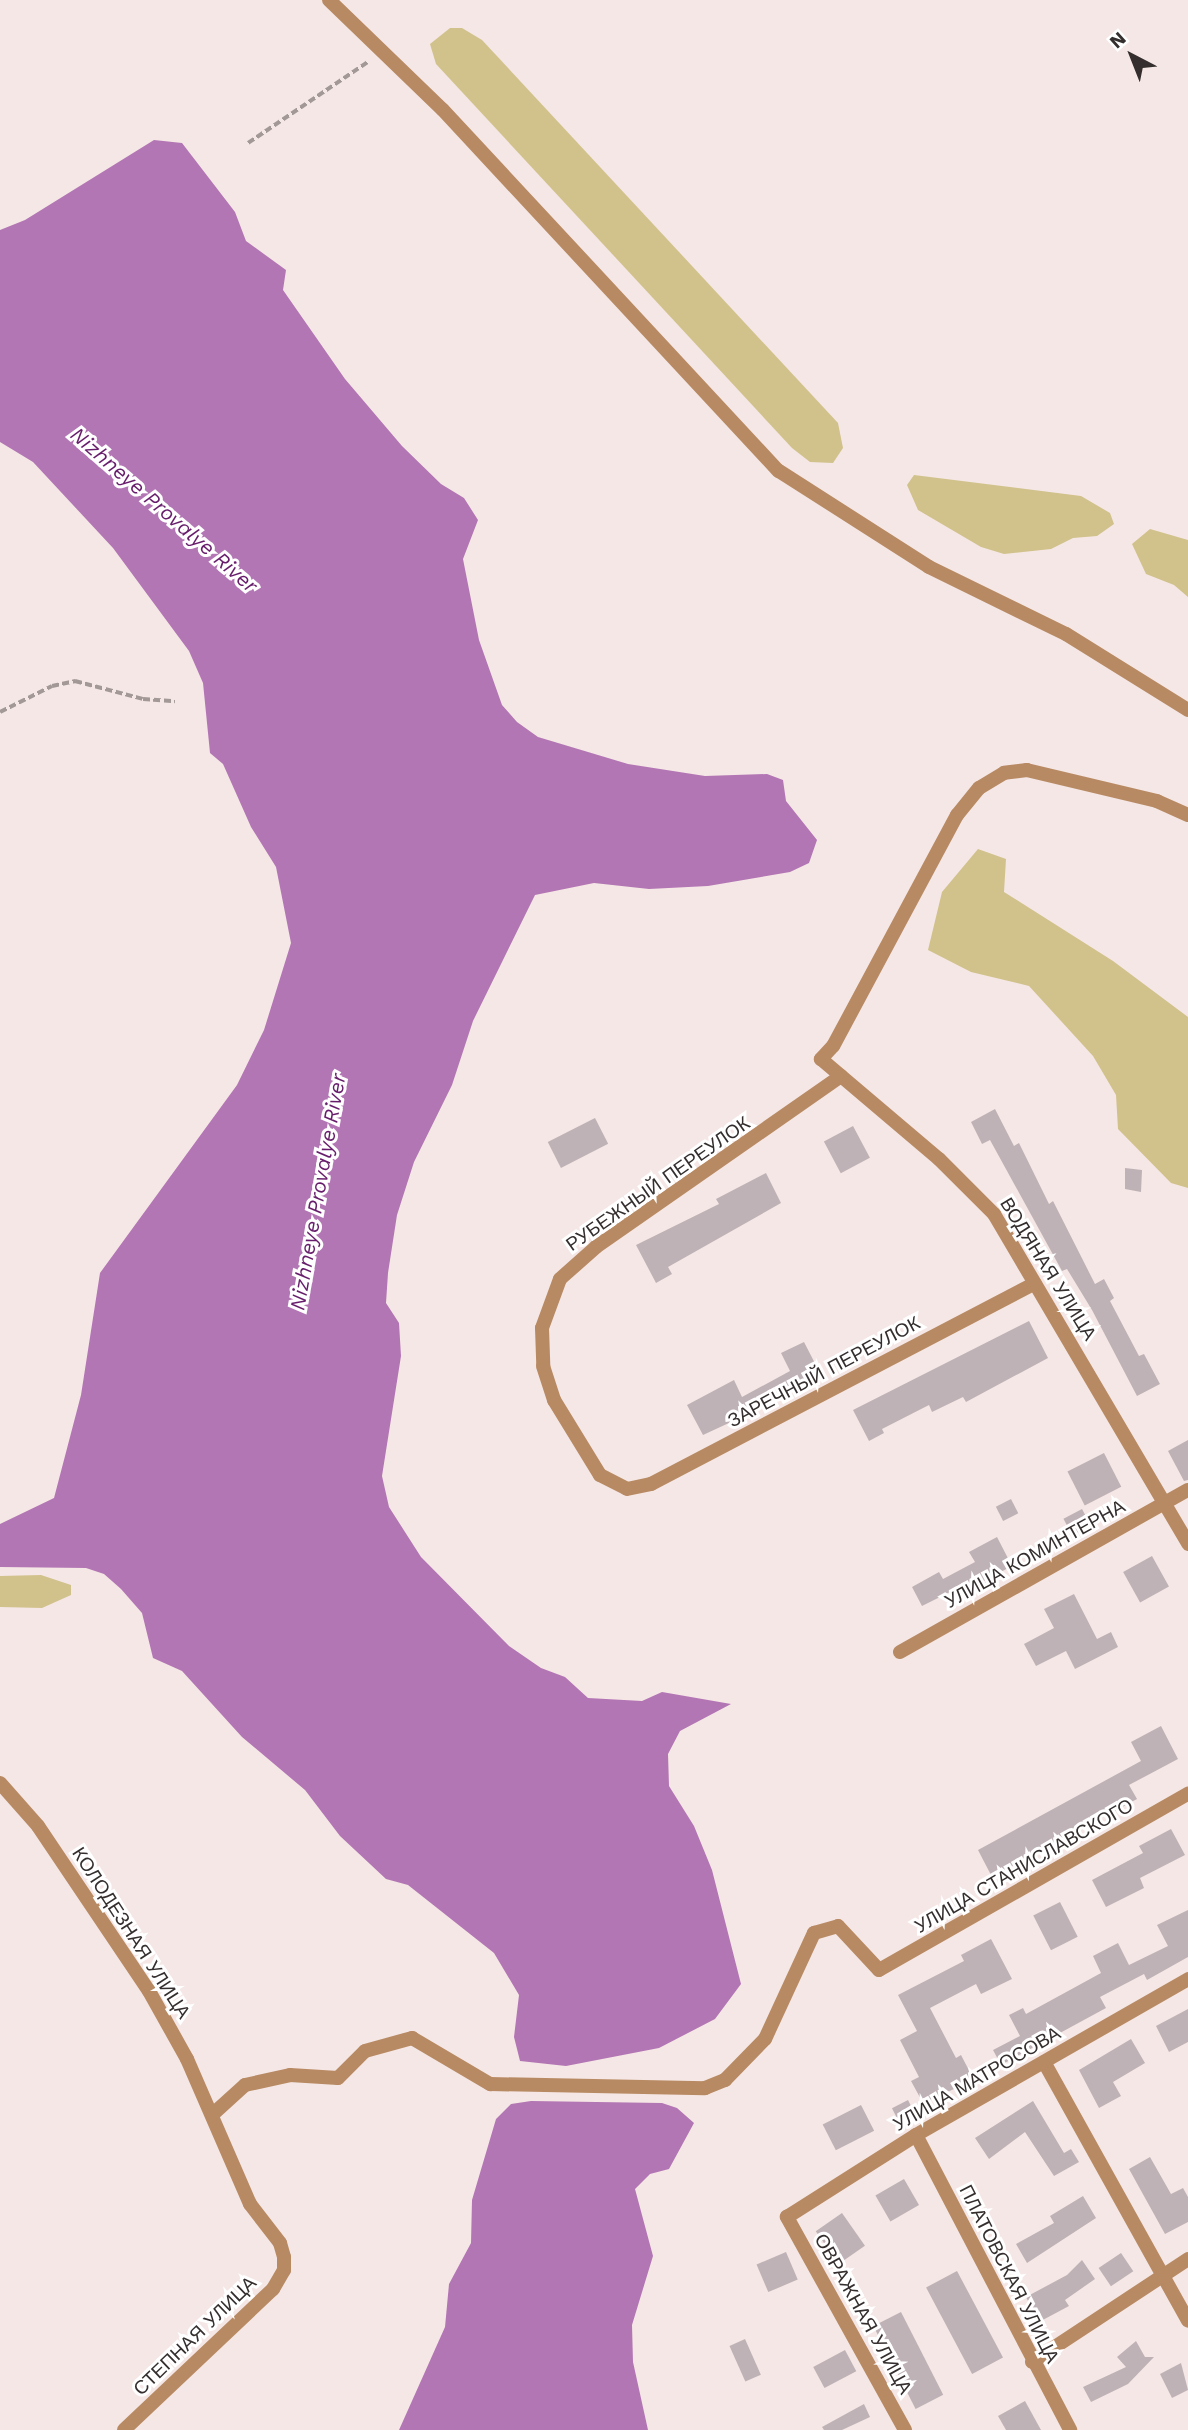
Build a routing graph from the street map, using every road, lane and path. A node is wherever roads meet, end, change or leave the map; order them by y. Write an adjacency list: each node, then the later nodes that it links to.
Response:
1 (329, 0): 2 (street)
2 (382, 52): 3 (path); 5 (street)
3 (248, 143)
4 (175, 701): 6 (path)
5 (1188, 710)
6 (0, 712)
7 (1188, 815): 8 (street, ВОДЯНАЯ УЛИЦА)
8 (841, 1076): 9 (street, ВОДЯНАЯ УЛИЦА); 10 (street, РУБЕЖНЫЙ ПЕРЕУЛОК)
9 (1035, 1283): 10 (street, ЗАРЕЧНЫЙ ПЕРЕУЛОК); 12 (street, ВОДЯНАЯ УЛИЦА)
10 (627, 1489)
11 (1188, 1490): 12 (street, УЛИЦА КОМИНТЕРНА)
12 (1165, 1503): 13 (street, ВОДЯНАЯ УЛИЦА); 14 (street, УЛИЦА КОМИНТЕРНА)
13 (1188, 1544)
14 (901, 1652)
15 (0, 1783): 19 (street, КОЛОДЕЗНАЯ УЛИЦА)
16 (1188, 1794): 19 (street, УЛИЦА СТАНИСЛАВСКОГО)
17 (1188, 1979): 18 (street, УЛИЦА МАТРОСОВА)
18 (1044, 2062): 20 (street, УЛИЦА МАТРОСОВА); 23 (street)
19 (213, 2114): 26 (street, СТЕПНАЯ УЛИЦА)
20 (916, 2135): 21 (street, УЛИЦА МАТРОСОВА); 25 (street, ПЛАТОВСКАЯ УЛИЦА)
21 (787, 2217): 27 (street, ОВРАЖНАЯ УЛИЦА)
22 (1188, 2259): 23 (street)
23 (1164, 2277): 24 (street); 25 (street)
24 (1188, 2321)
25 (1031, 2362): 28 (street, ПЛАТОВСКАЯ УЛИЦА)
26 (124, 2430)
27 (905, 2430)
28 (1070, 2430)

